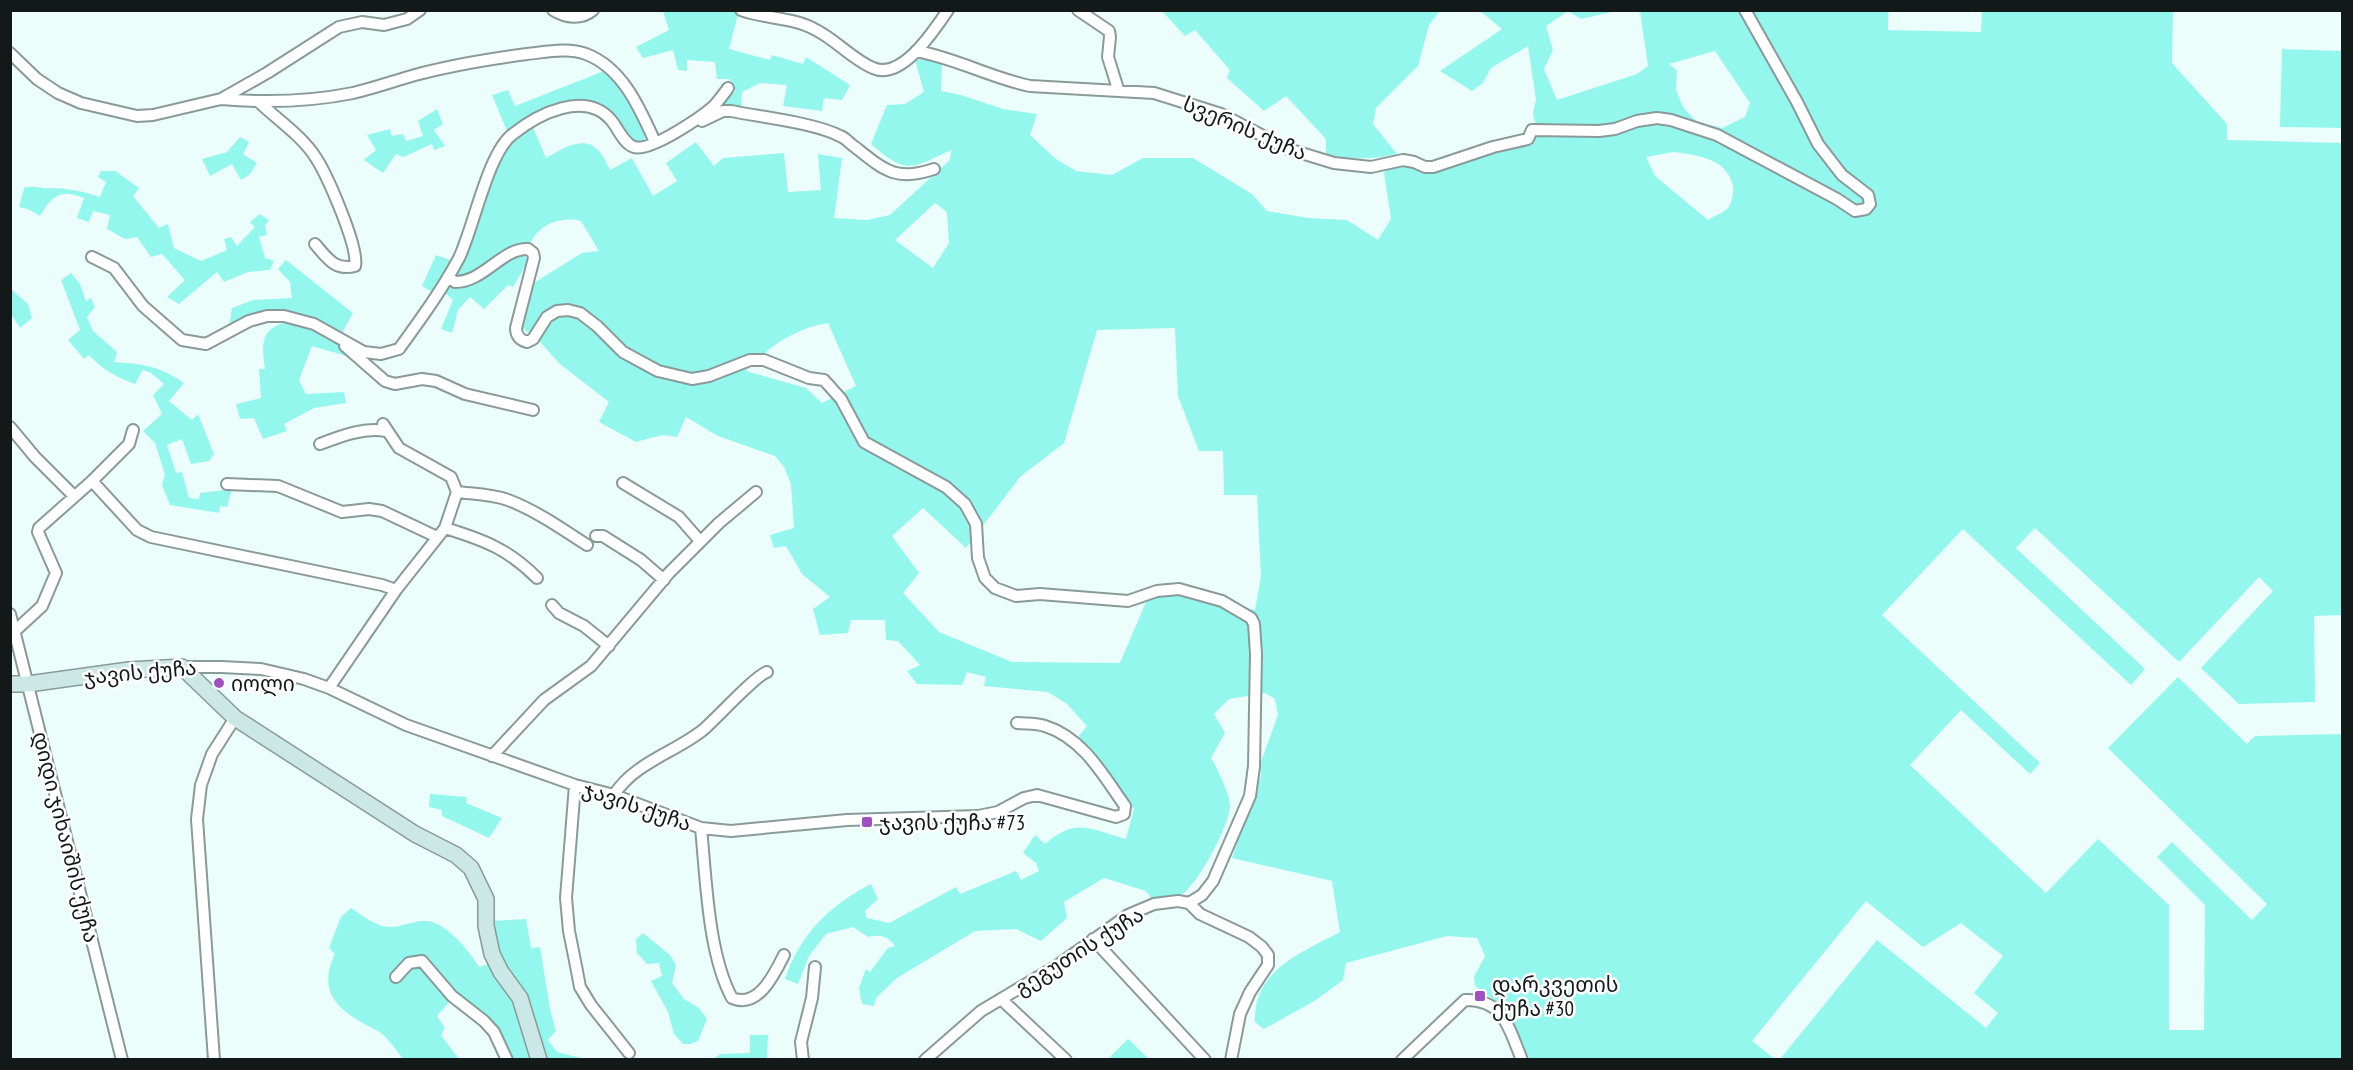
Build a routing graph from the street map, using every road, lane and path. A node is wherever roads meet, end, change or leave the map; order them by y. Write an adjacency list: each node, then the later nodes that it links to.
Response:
1 (420, 10): 12 (street)
2 (553, 10): 3 (street)
3 (593, 10)
4 (741, 10): 8 (street)
5 (948, 10): 8 (street)
6 (1078, 10): 11 (street)
7 (1745, 10): 11 (street, სვერის ქუჩა)
8 (916, 51): 11 (street, სვერის ქუჩა)
9 (10, 53): 12 (street)
10 (728, 88): 14 (street)
11 (1118, 90)
12 (221, 99): 13 (street)
13 (260, 103): 15 (street); 17 (street)
14 (687, 125): 15 (street); 16 (street)
15 (655, 142): 19 (street)
16 (934, 170)
17 (315, 244)
18 (92, 257): 20 (street)
19 (448, 277): 20 (street); 54 (street)
20 (338, 339): 21 (street)
21 (533, 410)
22 (10, 427): 30 (street)
23 (133, 430): 25 (street)
24 (320, 444): 28 (street)
25 (92, 482): 30 (street); 38 (street)
26 (623, 483): 34 (street)
27 (227, 484): 33 (street)
28 (456, 492): 31 (street); 35 (street)
29 (756, 492): 34 (street)
30 (74, 496): 41 (street)
31 (445, 528): 33 (street); 36 (street)
32 (596, 536): 37 (street)
33 (437, 537): 38 (street)
34 (700, 542): 37 (street)
35 (587, 545)
36 (537, 579)
37 (664, 580): 42 (street)
38 (396, 590): 47 (street)
39 (552, 605): 42 (street)
40 (10, 614): 41 (street, დიდი ჯიხაიშის ქუჩა)
41 (16, 630): 46 (street, დიდი ჯიხაიშის ქუჩა)
42 (609, 646): 50 (street)
43 (182, 667): 46 (street, ჯავის ქუჩა); 47 (street, ჯავის ქუჩა); 48 (street)
44 (767, 672): 52 (street)
45 (10, 684): 46 (street, ჯავის ქუჩა)
46 (28, 684): 61 (street, დიდი ჯიხაიშის ქუჩა)
47 (329, 688): 50 (street, ჯავის ქუჩა)
48 (235, 718): 62 (street); 64 (street)
49 (1017, 723): 53 (street, ჯავის ქუჩა)
50 (492, 756): 51 (street, ჯავის ქუჩა)
51 (574, 785): 52 (street, ჯავის ქუჩა); 60 (street)
52 (614, 795): 53 (street, ჯავის ქუჩა)
53 (701, 828): 56 (street)
54 (1189, 903): 55 (street, გეგუთის ქუჩა); 69 (street)
55 (1093, 939): 59 (street, გეგუთის ქუჩა); 68 (street)
56 (784, 955)
57 (815, 967): 65 (street)
58 (396, 977): 63 (street)
59 (1001, 999): 66 (street, გეგუთის ქუჩა); 67 (street)
60 (629, 1053)
61 (122, 1059)
62 (214, 1059)
63 (507, 1059)
64 (540, 1059)
65 (803, 1059)
66 (925, 1059)
67 (1066, 1059)
68 (1205, 1059)
69 (1231, 1059)
70 (1402, 1059): 71 (street)
71 (1522, 1059)

